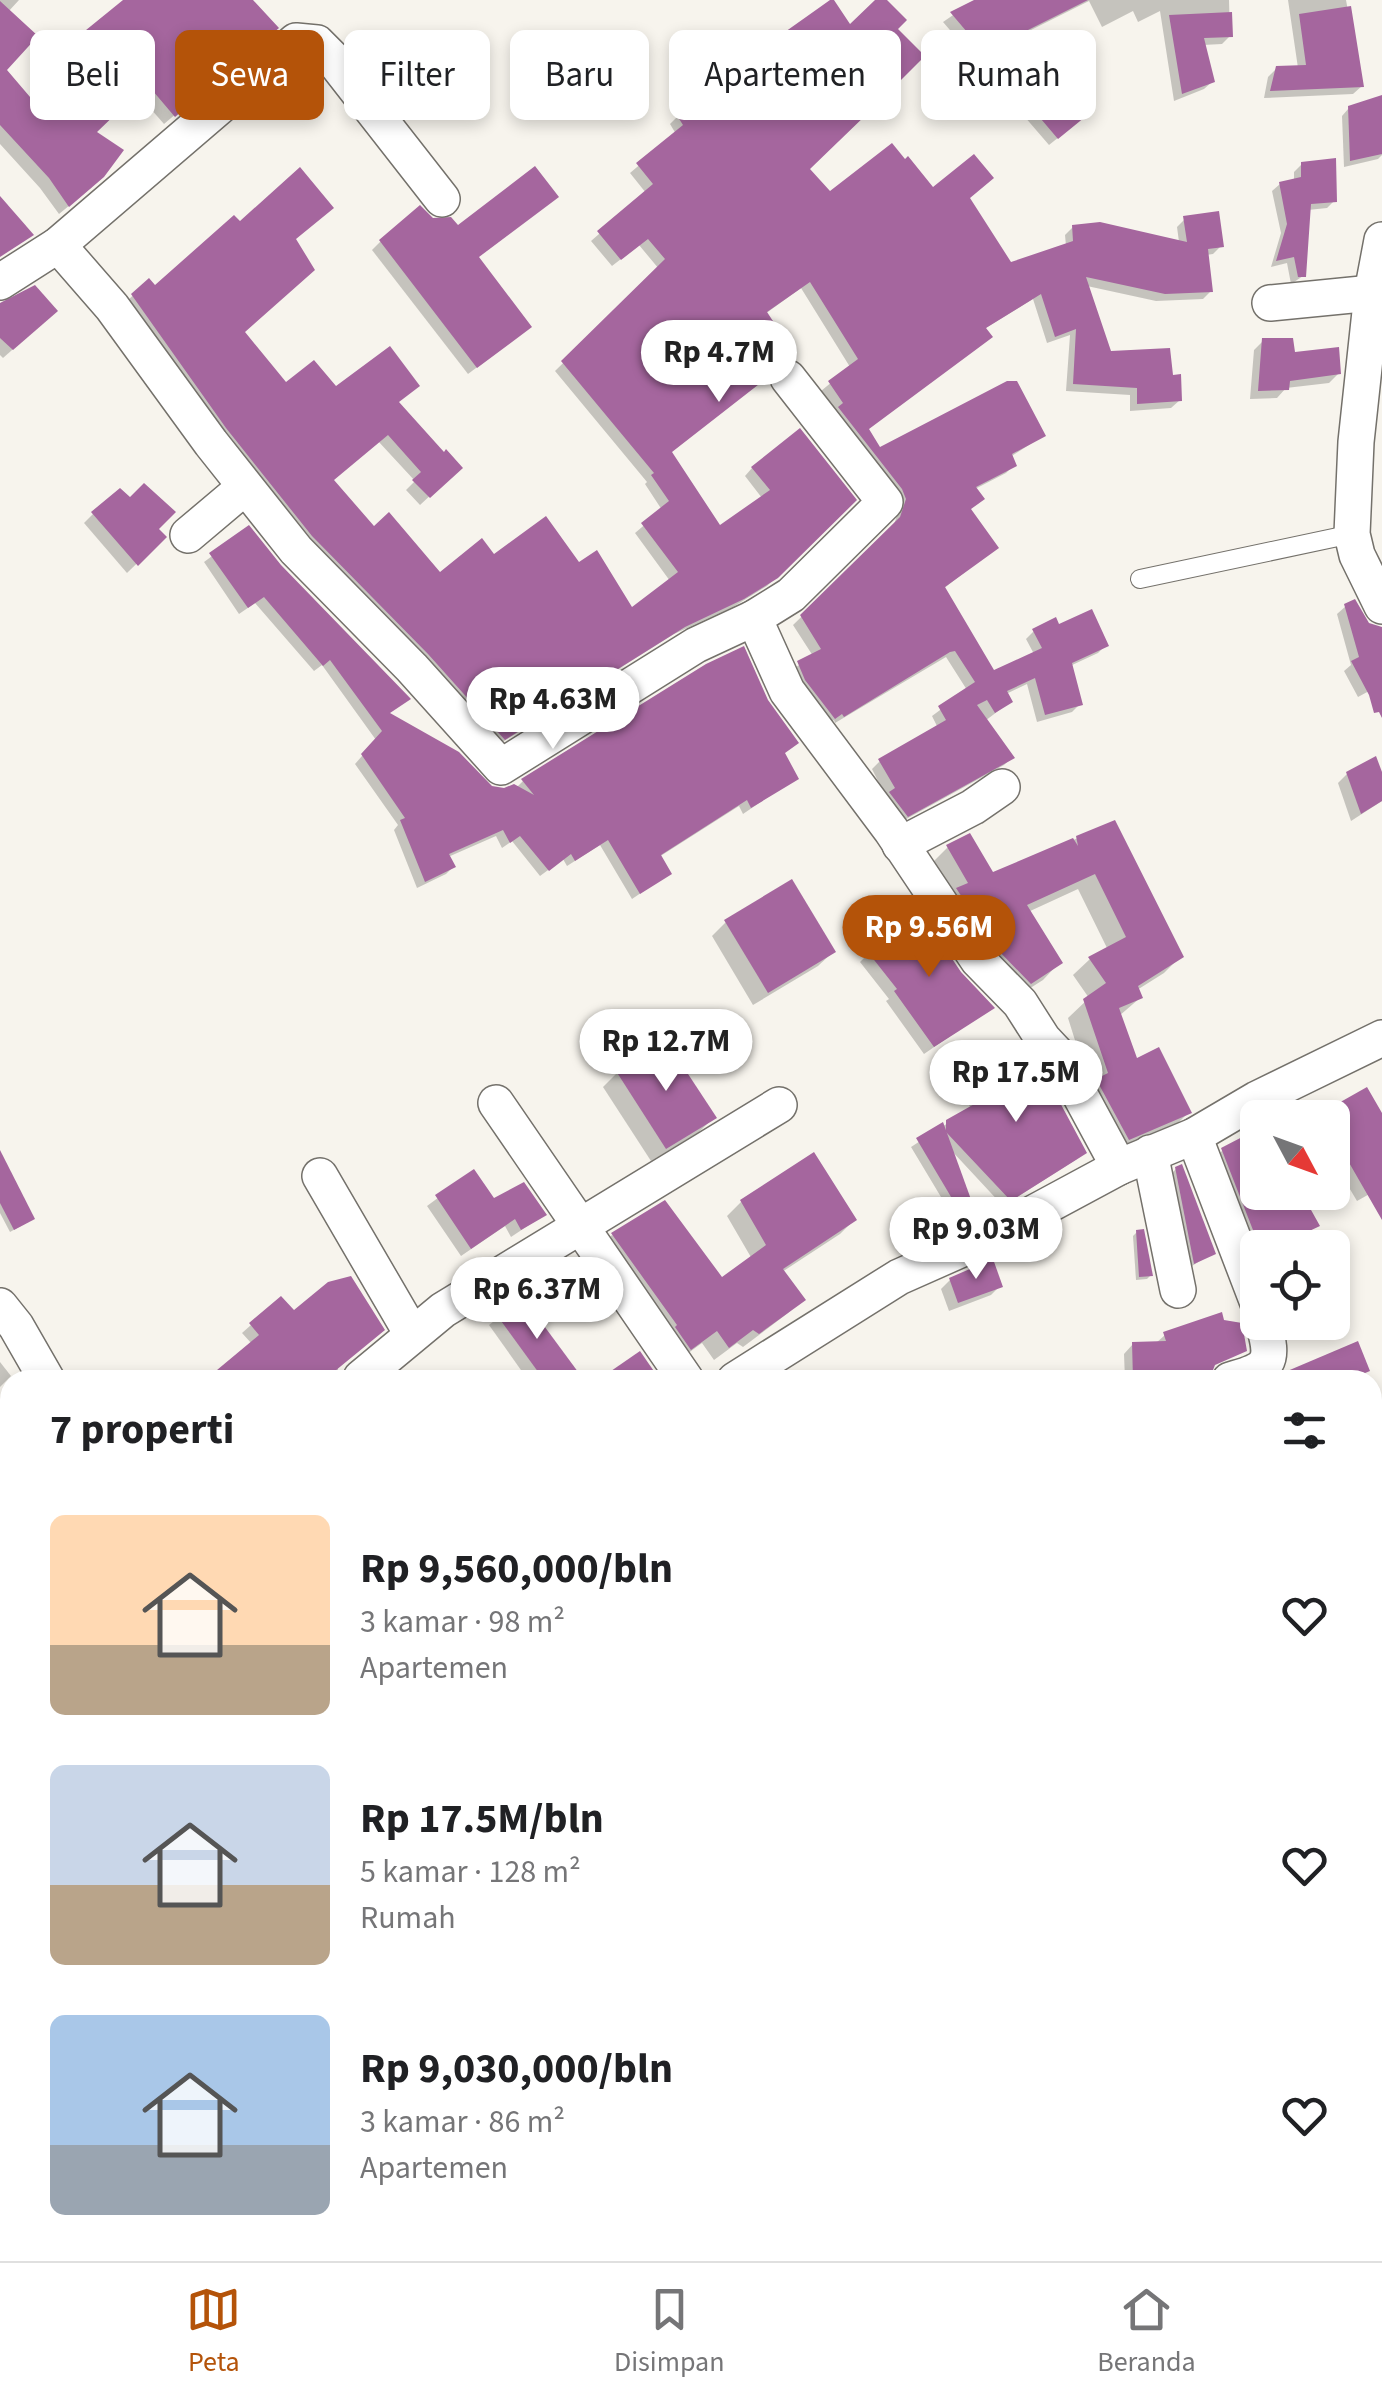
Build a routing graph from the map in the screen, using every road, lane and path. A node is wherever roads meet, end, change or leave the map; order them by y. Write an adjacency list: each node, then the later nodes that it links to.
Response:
1 (442, 200): 3 (street)
2 (1382, 240): 5 (street)
3 (58, 244): 4 (street); 9 (street)
4 (0, 282)
5 (1372, 293): 6 (street); 7 (street)
6 (1270, 303)
7 (1374, 371): 10 (street)
8 (788, 378): 14 (street)
9 (245, 486): 11 (street); 14 (street)
10 (1352, 534): 12 (lane); 13 (street)
11 (188, 535)
12 (1140, 578)
13 (1382, 606)
14 (754, 618): 16 (street)
15 (1002, 787): 16 (street)
16 (900, 844): 21 (street)
17 (1382, 1038): 20 (street)
18 (496, 1103): 23 (street)
19 (779, 1104): 23 (street)
20 (1194, 1136): 21 (street); 24 (street)
21 (1135, 1160): 25 (street); 32 (street)
22 (320, 1176): 27 (street)
23 (581, 1228): 27 (street); 31 (street)
24 (1240, 1256)
25 (1178, 1290)
26 (0, 1306): 29 (street)
27 (412, 1334): 30 (street)
28 (1268, 1340): 33 (street)
29 (41, 1370)
30 (371, 1370)
31 (679, 1370)
32 (751, 1370)
33 (1261, 1370)

